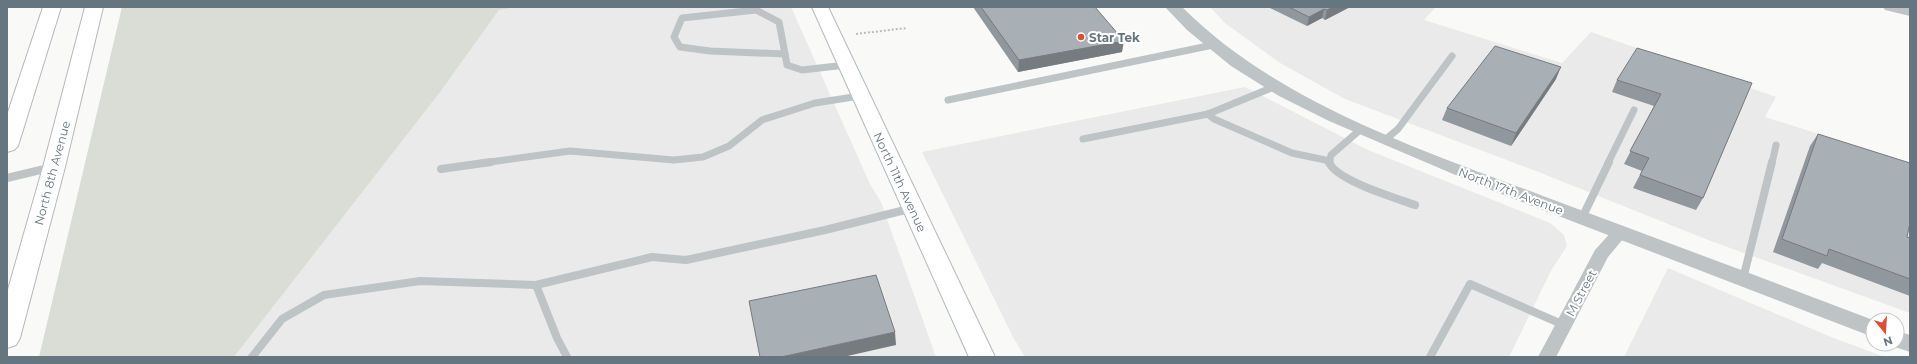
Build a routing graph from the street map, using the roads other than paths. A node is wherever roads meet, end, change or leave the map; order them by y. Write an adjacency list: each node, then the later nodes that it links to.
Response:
1 (52, 7): 20 (main road)
2 (94, 7): 22 (main road, North 8th Avenue)
3 (820, 7): 10 (main road, North 11th Avenue)
4 (1173, 7): 7 (street, North 17th Avenue)
5 (1889, 7): 6 (street)
6 (1910, 12)
7 (1213, 45): 11 (street, North 17th Avenue); 13 (lane)
8 (785, 54): 8 (lane); 10 (lane)
9 (1452, 56): 18 (lane)
10 (846, 65): 12 (main road, North 11th Avenue)
11 (1276, 86): 15 (lane); 16 (street, North 17th Avenue)
12 (860, 96): 23 (lane); 26 (main road, North 11th Avenue)
13 (948, 100)
14 (1634, 110): 27 (lane)
15 (1208, 114): 17 (lane); 21 (lane)
16 (1361, 129): 18 (street, North 17th Avenue); 21 (lane)
17 (1083, 139)
18 (1385, 140): 27 (street, North 17th Avenue)
19 (1776, 145): 29 (lane)
20 (7, 146)
21 (1330, 161): 25 (lane)
22 (54, 167): 24 (lane); 33 (main road, North 8th Avenue)
23 (441, 169)
24 (7, 178)
25 (1415, 205)
26 (913, 208): 30 (lane); 36 (main road, North 11th Avenue)
27 (1582, 218): 28 (street, North 17th Avenue)
28 (1620, 233): 29 (street, North 17th Avenue); 31 (street, M Street)
29 (1743, 279): 32 (street, North 17th Avenue)
30 (536, 285): 34 (lane); 35 (lane)
31 (1564, 325): 37 (lane); 38 (street, M Street)
32 (1865, 327)
33 (7, 338)
34 (252, 357)
35 (567, 357)
36 (982, 357)
37 (1430, 357)
38 (1547, 357)

